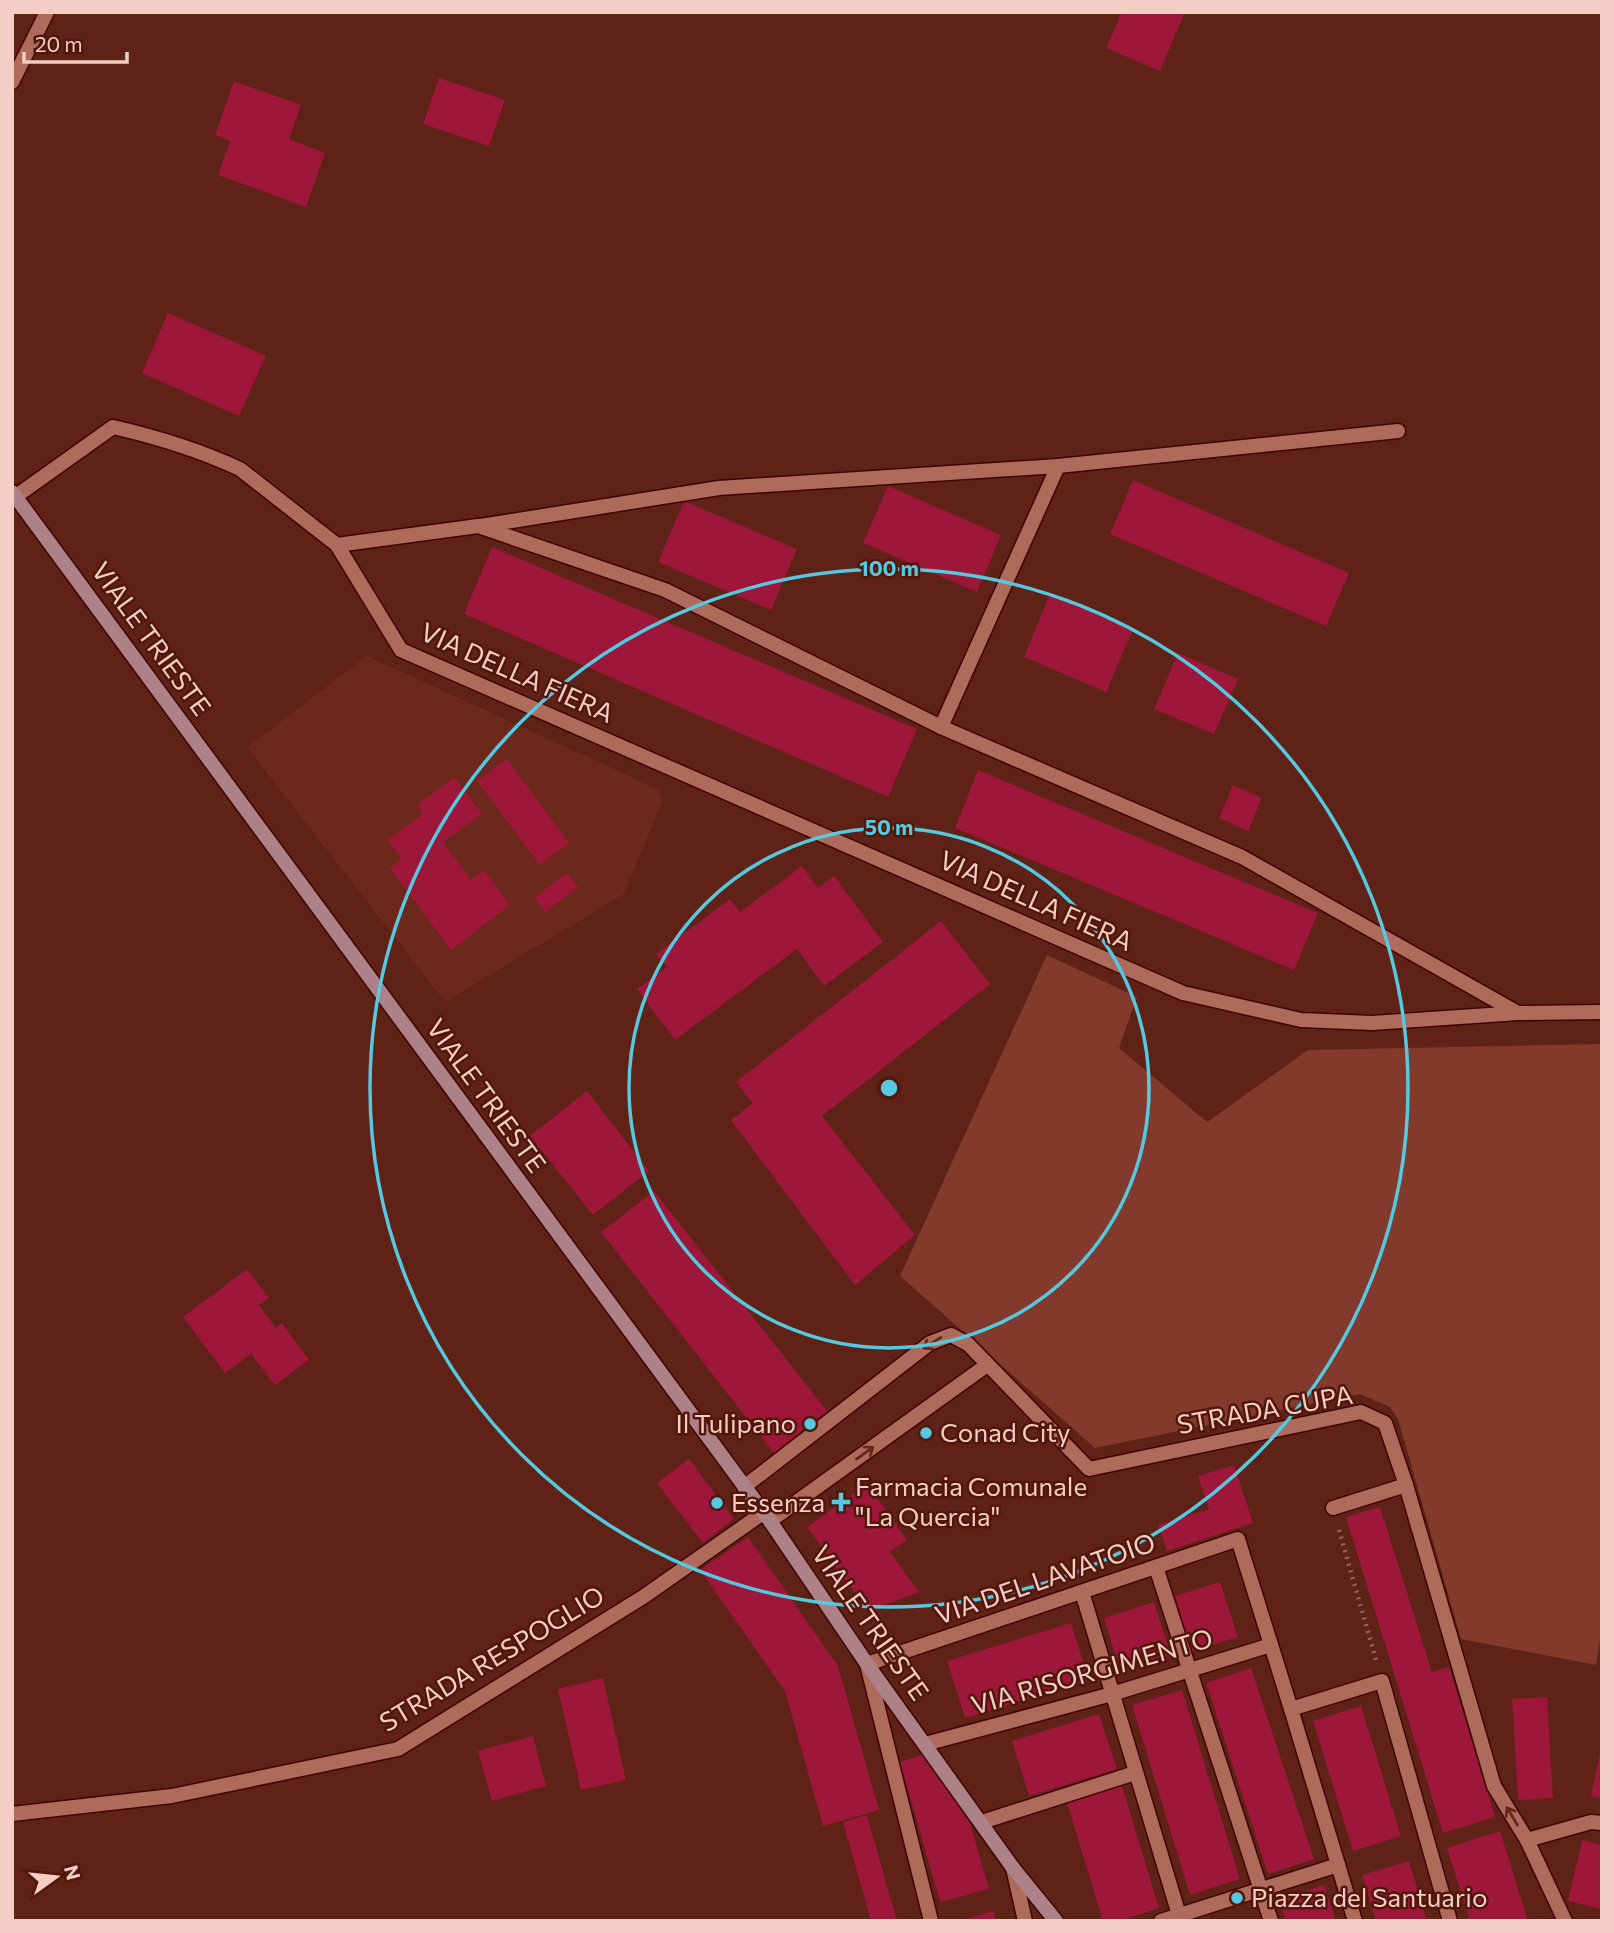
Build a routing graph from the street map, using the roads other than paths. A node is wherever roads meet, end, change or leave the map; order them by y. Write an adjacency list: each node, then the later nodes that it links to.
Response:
1 (47, 12): 2 (street)
2 (12, 82)
3 (1398, 432): 4 (street)
4 (1058, 466): 6 (street); 8 (street)
5 (13, 495): 7 (street, VIA DELLA FIERA); 13 (main road, VIALE TRIESTE)
6 (478, 526): 7 (street); 8 (street)
7 (337, 545): 10 (street, VIA DELLA FIERA)
8 (941, 727): 10 (street)
9 (1602, 1012): 10 (street, VIA DELLA FIERA)
10 (1518, 1013)
11 (987, 1365): 12 (street, STRADA CUPA); 13 (street, one-way to 13); 15 (street, STRADA RESPOGLIO, one-way to 11)
12 (1406, 1485): 14 (street); 28 (street, STRADA CUPA, one-way to 12)
13 (744, 1487): 15 (main road, VIALE TRIESTE)
14 (1333, 1508)
15 (766, 1517): 19 (main road, VIALE TRIESTE); 25 (street, STRADA RESPOGLIO)
16 (1156, 1567): 17 (street, VIA DEL LAVATOIO); 18 (street, VIA DEL LAVATOIO); 20 (street)
17 (1082, 1592): 19 (street, VIA DEL LAVATOIO); 21 (street)
18 (1271, 1645): 20 (street, VIA RISORGIMENTO); 22 (street)
19 (867, 1664): 23 (main road, VIALE TRIESTE); 33 (street)
20 (1189, 1671): 21 (street, VIA RISORGIMENTO); 31 (street)
21 (1112, 1694): 23 (street, VIA RISORGIMENTO); 24 (street)
22 (1291, 1709): 29 (street); 39 (street)
23 (921, 1738): 26 (main road, VIALE TRIESTE)
24 (1135, 1773): 26 (street); 32 (street)
25 (12, 1814)
26 (982, 1822): 30 (main road, VIALE TRIESTE)
27 (1602, 1823): 28 (street)
28 (1527, 1840): 40 (street, STRADA CUPA)
29 (1338, 1865): 31 (street); 38 (street)
30 (1013, 1868): 34 (street); 35 (main road, VIALE TRIESTE)
31 (1261, 1889): 32 (street); 37 (street)
32 (1179, 1915): 36 (street)
33 (931, 1921)
34 (1026, 1921)
35 (1056, 1921)
36 (1161, 1921)
37 (1271, 1921)
38 (1355, 1921)
39 (1450, 1921)
40 (1565, 1921)

